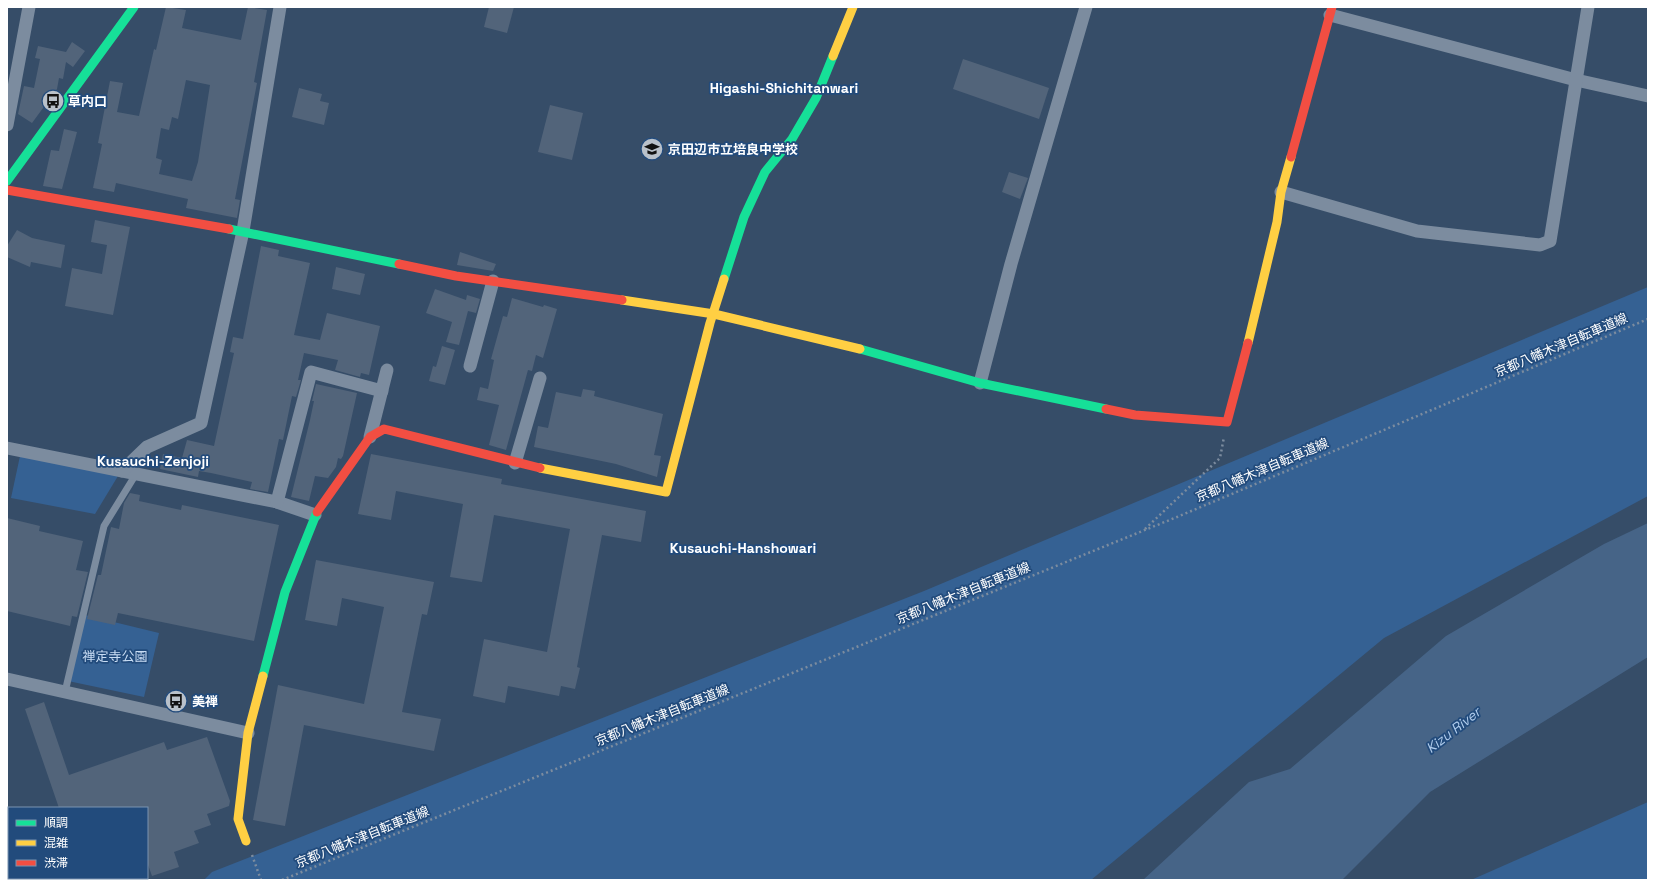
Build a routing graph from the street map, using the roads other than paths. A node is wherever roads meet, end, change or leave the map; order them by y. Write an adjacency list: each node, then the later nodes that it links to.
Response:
1 (30, 7): 10 (street)
2 (134, 7): 11 (street)
3 (280, 7): 14 (street)
4 (852, 7): 16 (street)
5 (1086, 7): 20 (street)
6 (1588, 7): 8 (street)
7 (1331, 11): 8 (street); 13 (street)
8 (1576, 80): 9 (street); 13 (street)
9 (1648, 96)
10 (7, 125)
11 (7, 181)
12 (7, 190): 14 (street)
13 (1281, 192): 20 (street)
14 (242, 231): 15 (street); 25 (street)
15 (493, 281): 16 (street); 17 (street)
16 (714, 314): 20 (street); 24 (street)
17 (470, 366)
18 (387, 370): 21 (street)
19 (540, 378): 24 (street)
20 (980, 383)
21 (382, 392): 22 (street); 27 (street)
22 (370, 436): 24 (street); 28 (street)
23 (7, 448): 25 (street)
24 (515, 463)
25 (122, 471): 26 (street)
26 (136, 474): 27 (street); 30 (lane)
27 (277, 502): 28 (street)
28 (315, 515): 31 (street)
29 (7, 679): 30 (street)
30 (65, 692): 31 (street)
31 (248, 733): 32 (street)
32 (246, 841)

